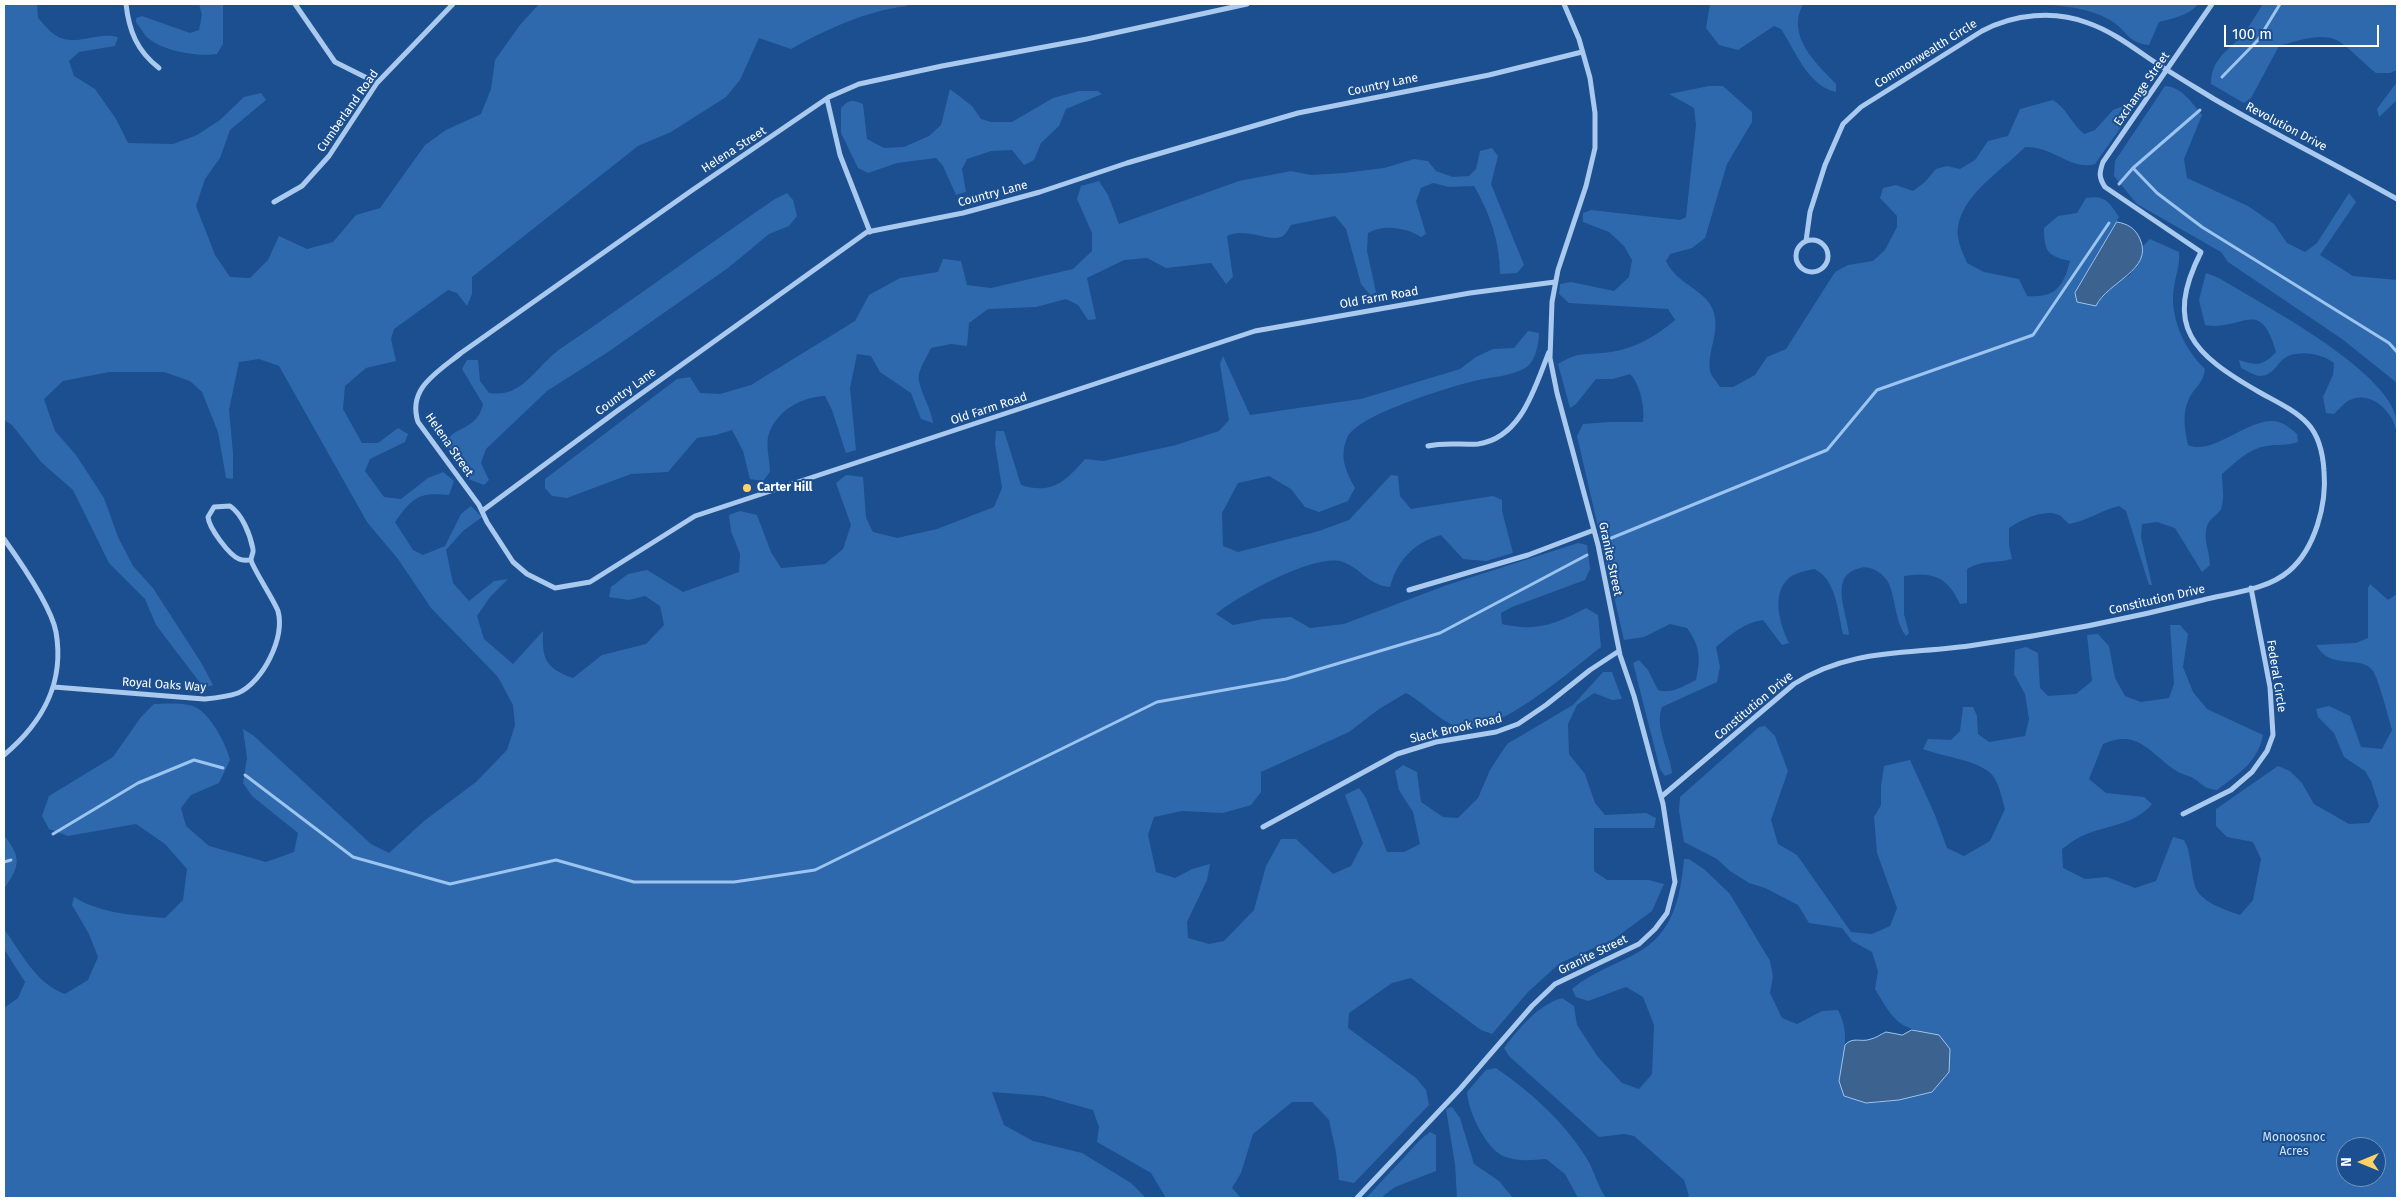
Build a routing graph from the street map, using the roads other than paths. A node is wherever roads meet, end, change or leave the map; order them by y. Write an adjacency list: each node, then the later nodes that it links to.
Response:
1 (126, 4): 8 (street)
2 (295, 4): 10 (street)
3 (453, 4): 10 (street, Cumberland Road)
4 (1248, 4): 11 (street, Helena Street)
5 (1564, 4): 7 (street, Granite Street)
6 (2212, 4): 9 (street, Exchange Street)
7 (1582, 52): 14 (street, Country Lane); 17 (street, Granite Street)
8 (159, 68)
9 (2167, 70): 12 (street, Revolution Drive); 15 (street, Commonwealth Circle); 16 (street, Exchange Street)
10 (377, 83): 13 (street, Cumberland Road)
11 (827, 99): 14 (street); 20 (street, Helena Street)
12 (2397, 199)
13 (274, 202)
14 (870, 232): 20 (street, Country Lane)
15 (1806, 241): 15 (street, Commonwealth Circle)
16 (2188, 243): 24 (street, Constitution Drive)
17 (1556, 282): 18 (street, Granite Street); 20 (street, Old Farm Road)
18 (1550, 349): 19 (street); 21 (street, Granite Street)
19 (1428, 446)
20 (482, 511)
21 (1594, 530): 25 (street); 26 (street, Granite Street)
22 (4, 538): 27 (street)
23 (251, 560): 23 (street, Royal Oaks Way); 27 (street, Royal Oaks Way)
24 (2251, 588): 29 (street, Constitution Drive); 30 (street, Federal Circle)
25 (1409, 590)
26 (1619, 651): 29 (street, Granite Street); 31 (street, Slack Brook Road)
27 (54, 687): 28 (street)
28 (4, 755)
29 (1661, 797): 32 (street, Granite Street)
30 (2183, 814)
31 (1263, 827)
32 (1357, 1198)

